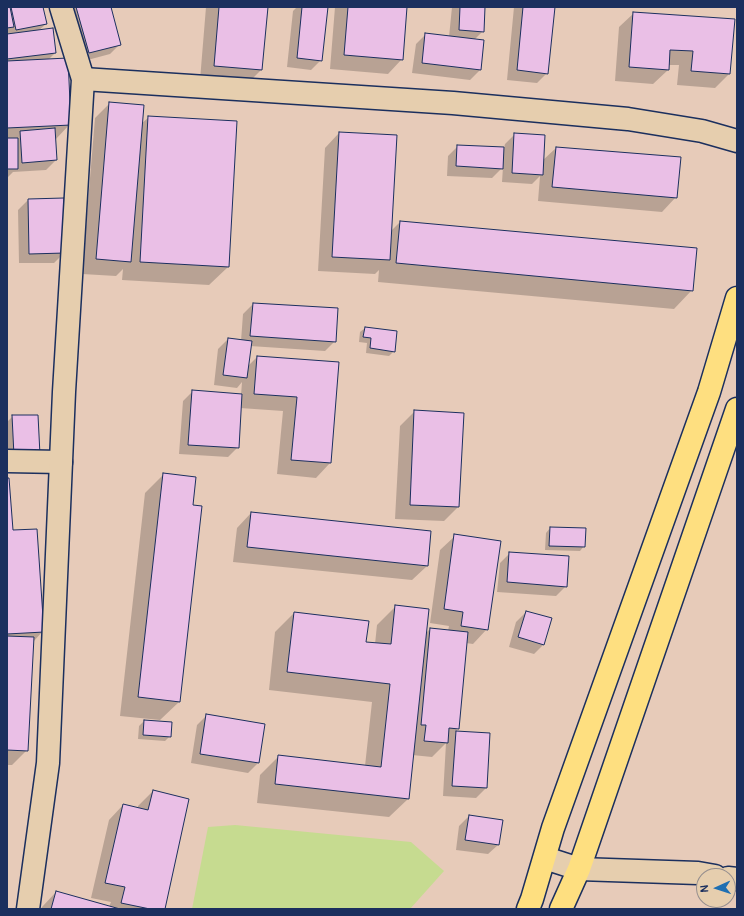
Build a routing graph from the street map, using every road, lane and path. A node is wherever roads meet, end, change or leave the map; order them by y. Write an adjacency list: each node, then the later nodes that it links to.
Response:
1 (61, 7): 2 (street)
2 (83, 78): 3 (street); 7 (street)
3 (737, 141)
4 (737, 298): 8 (main road)
5 (737, 409): 9 (main road)
6 (7, 461): 7 (street)
7 (61, 462): 11 (street)
8 (545, 858): 9 (street); 12 (main road)
9 (579, 869): 10 (street); 13 (main road)
10 (696, 874)
11 (28, 909)
12 (528, 909)
13 (561, 909)

